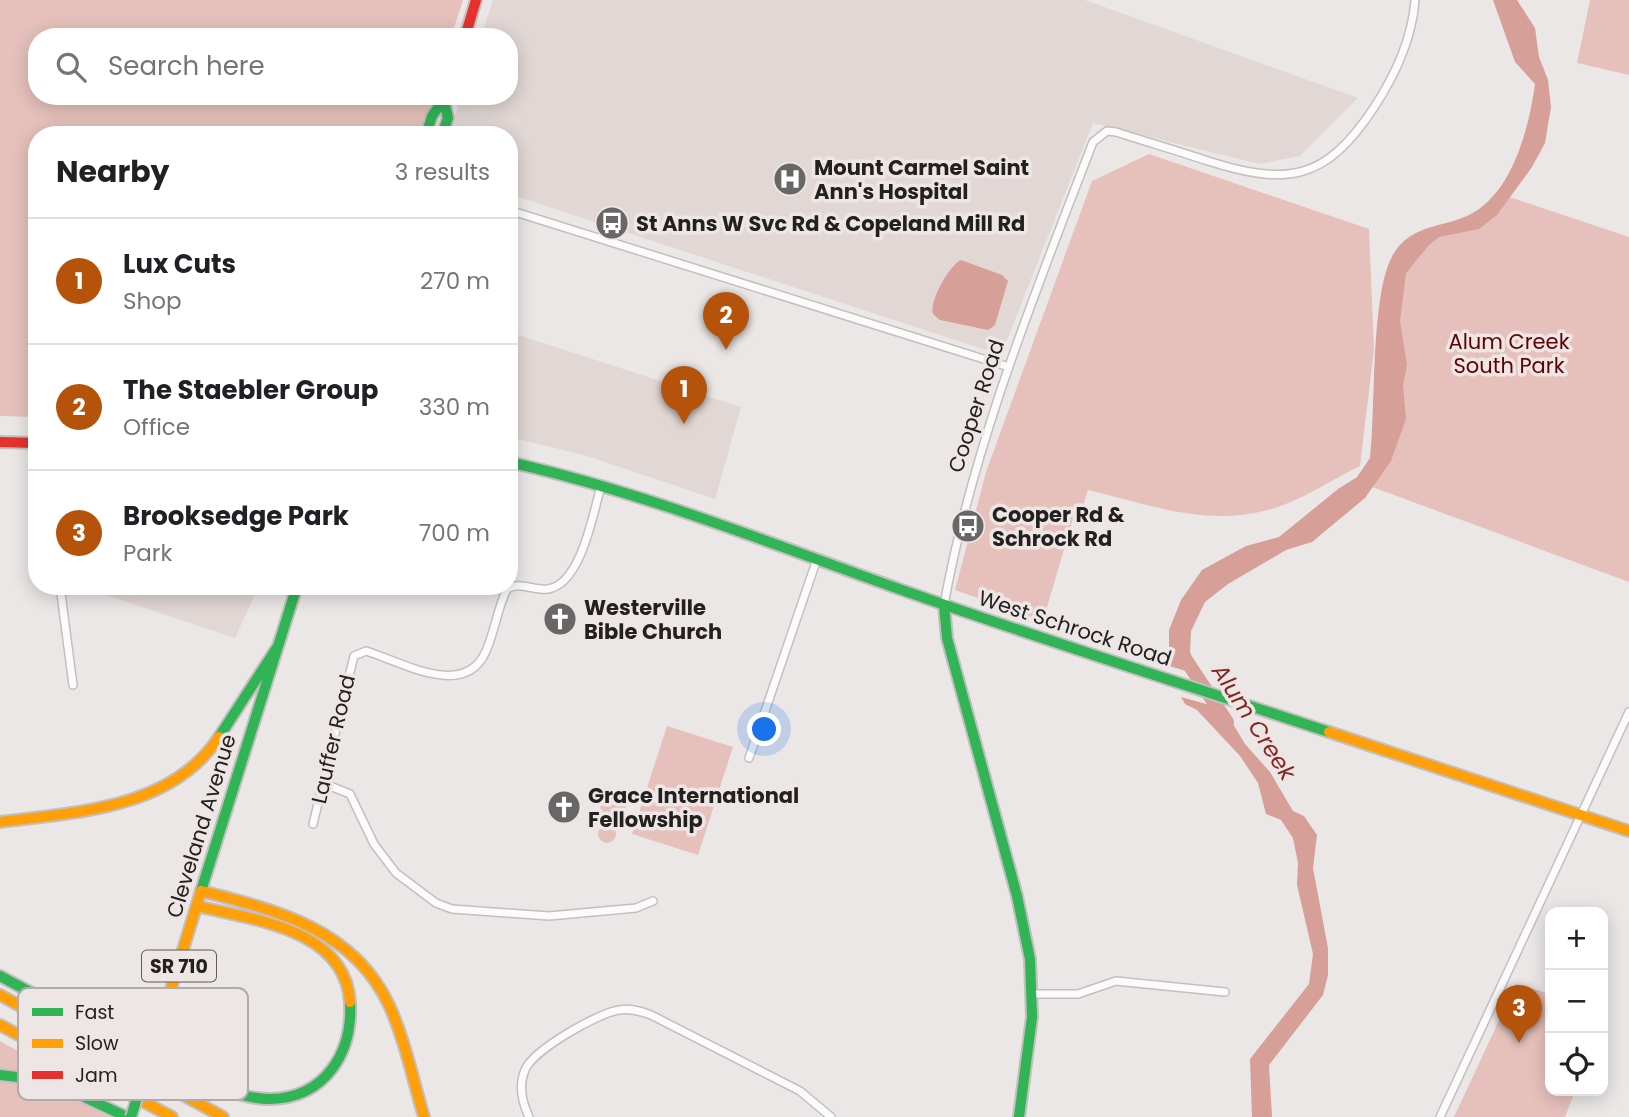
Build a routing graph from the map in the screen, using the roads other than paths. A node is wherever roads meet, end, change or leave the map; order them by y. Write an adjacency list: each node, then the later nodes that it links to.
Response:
1 (476, 0): 3 (main road)
2 (1415, 0): 9 (street, Cooper Road)
3 (468, 28)
4 (440, 105): 6 (main road)
5 (446, 105): 7 (main road)
6 (429, 126)
7 (445, 126)
8 (518, 213): 9 (street)
9 (1009, 368): 19 (street, Cooper Road)
10 (0, 442): 11 (main road)
11 (28, 443)
12 (518, 464): 13 (main road, West Schrock Road)
13 (601, 486): 14 (main road, West Schrock Road); 15 (street, Lauffer Road)
14 (817, 559): 19 (main road, West Schrock Road); 23 (street)
15 (518, 585)
16 (61, 595): 21 (street)
17 (294, 595): 20 (main road, Cleveland Avenue / SR 710)
18 (505, 595): 24 (street, Lauffer Road)
19 (944, 605): 25 (main road, West Schrock Road); 36 (main road, Cooper Road)
20 (278, 646): 26 (main road); 29 (main road, Cleveland Avenue / SR 710)
21 (73, 685)
22 (1629, 712): 25 (street)
23 (750, 758)
24 (325, 784): 27 (street, Lauffer Road); 30 (street)
25 (1582, 815): 28 (main road, West Schrock Road); 55 (street)
26 (0, 822)
27 (313, 824)
28 (1629, 831)
29 (201, 891): 31 (main road, Cleveland Avenue / SR 710); 51 (main road)
30 (653, 901)
31 (197, 906): 34 (main road, Cleveland Avenue / SR 710, bridge); 43 (main road)
32 (0, 976): 33 (main road)
33 (22, 988)
34 (172, 988)
35 (1225, 992): 36 (street)
36 (1032, 994): 54 (main road, Cooper Road)
37 (0, 995): 38 (main road)
38 (18, 1005)
39 (0, 1025): 40 (main road)
40 (18, 1035)
41 (0, 1074): 42 (main road)
42 (18, 1077)
43 (248, 1095)
44 (91, 1100): 48 (main road)
45 (135, 1100): 48 (main road, Cleveland Avenue / SR 710, bridge)
46 (140, 1100): 49 (main road)
47 (192, 1100): 50 (main road)
48 (129, 1117)
49 (172, 1117)
50 (223, 1117)
51 (424, 1117)
52 (529, 1117): 53 (street)
53 (831, 1117)
54 (1019, 1117)
55 (1440, 1117)

